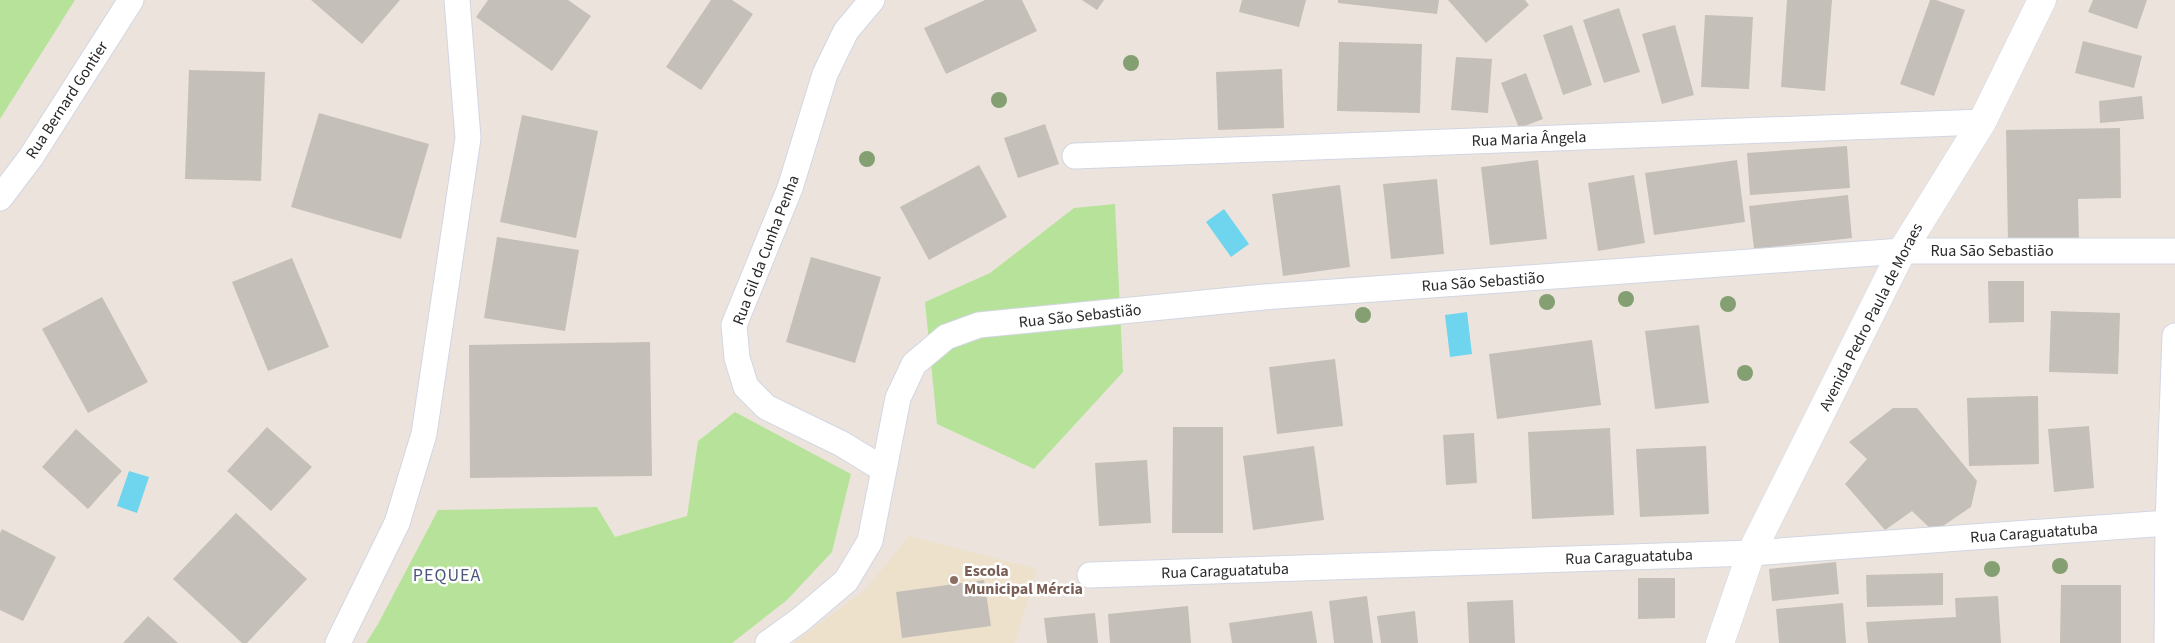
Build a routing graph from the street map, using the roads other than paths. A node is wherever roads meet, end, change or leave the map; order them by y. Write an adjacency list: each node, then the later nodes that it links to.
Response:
1 (131, 0): 7 (street, Rua Bernard Gontier)
2 (457, 0): 15 (street)
3 (872, 0): 11 (street, Rua Gil da Cunha Penha)
4 (2042, 0): 5 (main road, Avenida Pedro Paula de Moraes)
5 (1982, 122): 6 (street, Rua Maria Ângela); 8 (main road, Avenida Pedro Paula de Moraes)
6 (1075, 156)
7 (0, 198)
8 (1902, 251): 9 (street, Rua São Sebastião); 11 (street, Rua São Sebastião); 13 (main road, Avenida Pedro Paula de Moraes)
9 (2175, 251)
10 (2175, 336): 12 (street)
11 (883, 469): 16 (street, Rua São Sebastião)
12 (2168, 523): 13 (street, Rua Caraguatatuba); 18 (street)
13 (1751, 553): 14 (street, Rua Caraguatatuba); 17 (main road, Avenida Pedro Paula de Moraes)
14 (1090, 575)
15 (338, 643)
16 (768, 643)
17 (1720, 643)
18 (2167, 643)

